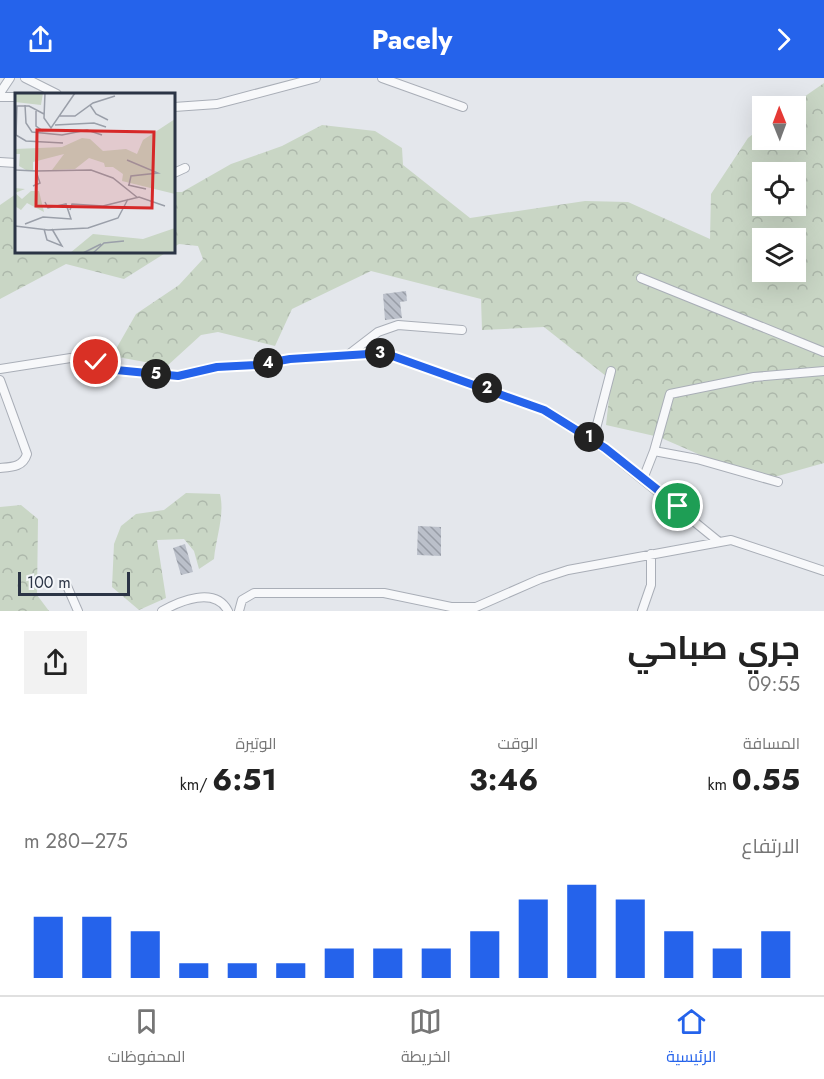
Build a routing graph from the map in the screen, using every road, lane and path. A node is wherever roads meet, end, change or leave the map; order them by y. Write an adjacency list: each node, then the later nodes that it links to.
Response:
1 (10, 78): 6 (street)
2 (25, 78): 5 (street)
3 (316, 78): 8 (street)
4 (381, 78): 9 (street)
5 (55, 93)
6 (0, 95): 7 (street)
7 (15, 97)
8 (176, 107)
9 (463, 107)
10 (0, 162): 11 (street)
11 (15, 164)
12 (185, 168): 13 (street)
13 (176, 172)
14 (641, 278): 16 (street)
15 (462, 330): 17 (street)
16 (824, 352)
17 (345, 357): 18 (street); 22 (street)
18 (0, 369)
19 (611, 371): 22 (street)
20 (824, 371): 23 (street)
21 (0, 380): 24 (street)
22 (593, 440): 25 (street)
23 (654, 451): 25 (street); 26 (street)
24 (0, 468)
25 (643, 479): 27 (street)
26 (778, 482)
27 (718, 541): 28 (street); 29 (street)
28 (651, 554): 34 (street); 35 (street)
29 (824, 571)
30 (67, 586): 31 (street)
31 (78, 611)
32 (162, 611): 33 (street)
33 (228, 611)
34 (240, 611)
35 (642, 611)

